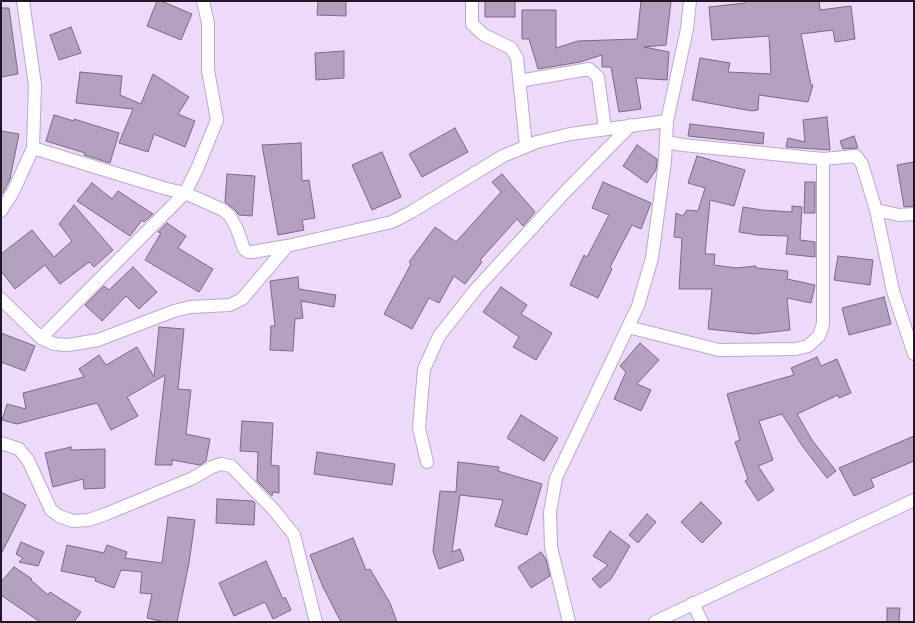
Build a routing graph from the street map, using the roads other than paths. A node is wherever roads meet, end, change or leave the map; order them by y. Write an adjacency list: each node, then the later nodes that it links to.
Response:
1 (22, 1): 11 (street)
2 (203, 1): 13 (street)
3 (472, 1): 5 (street)
4 (690, 1): 6 (street)
5 (519, 81): 8 (street); 10 (street)
6 (666, 121): 7 (street); 9 (street)
7 (631, 125): 8 (street); 23 (street)
8 (605, 129): 10 (street)
9 (666, 142): 12 (street); 19 (street)
10 (526, 146): 17 (street)
11 (33, 148): 13 (street); 15 (street)
12 (823, 159): 14 (street); 19 (street)
13 (185, 193): 17 (street); 20 (street)
14 (876, 210): 16 (street); 21 (street)
15 (1, 211)
16 (914, 214)
17 (287, 246): 20 (street)
18 (1, 299): 20 (street)
19 (628, 327): 27 (street)
20 (41, 338)
21 (914, 354)
22 (1, 443): 26 (street)
23 (427, 462)
24 (914, 500): 25 (street)
25 (693, 603): 28 (street); 29 (street)
26 (316, 622)
27 (569, 622)
28 (654, 622)
29 (702, 622)

